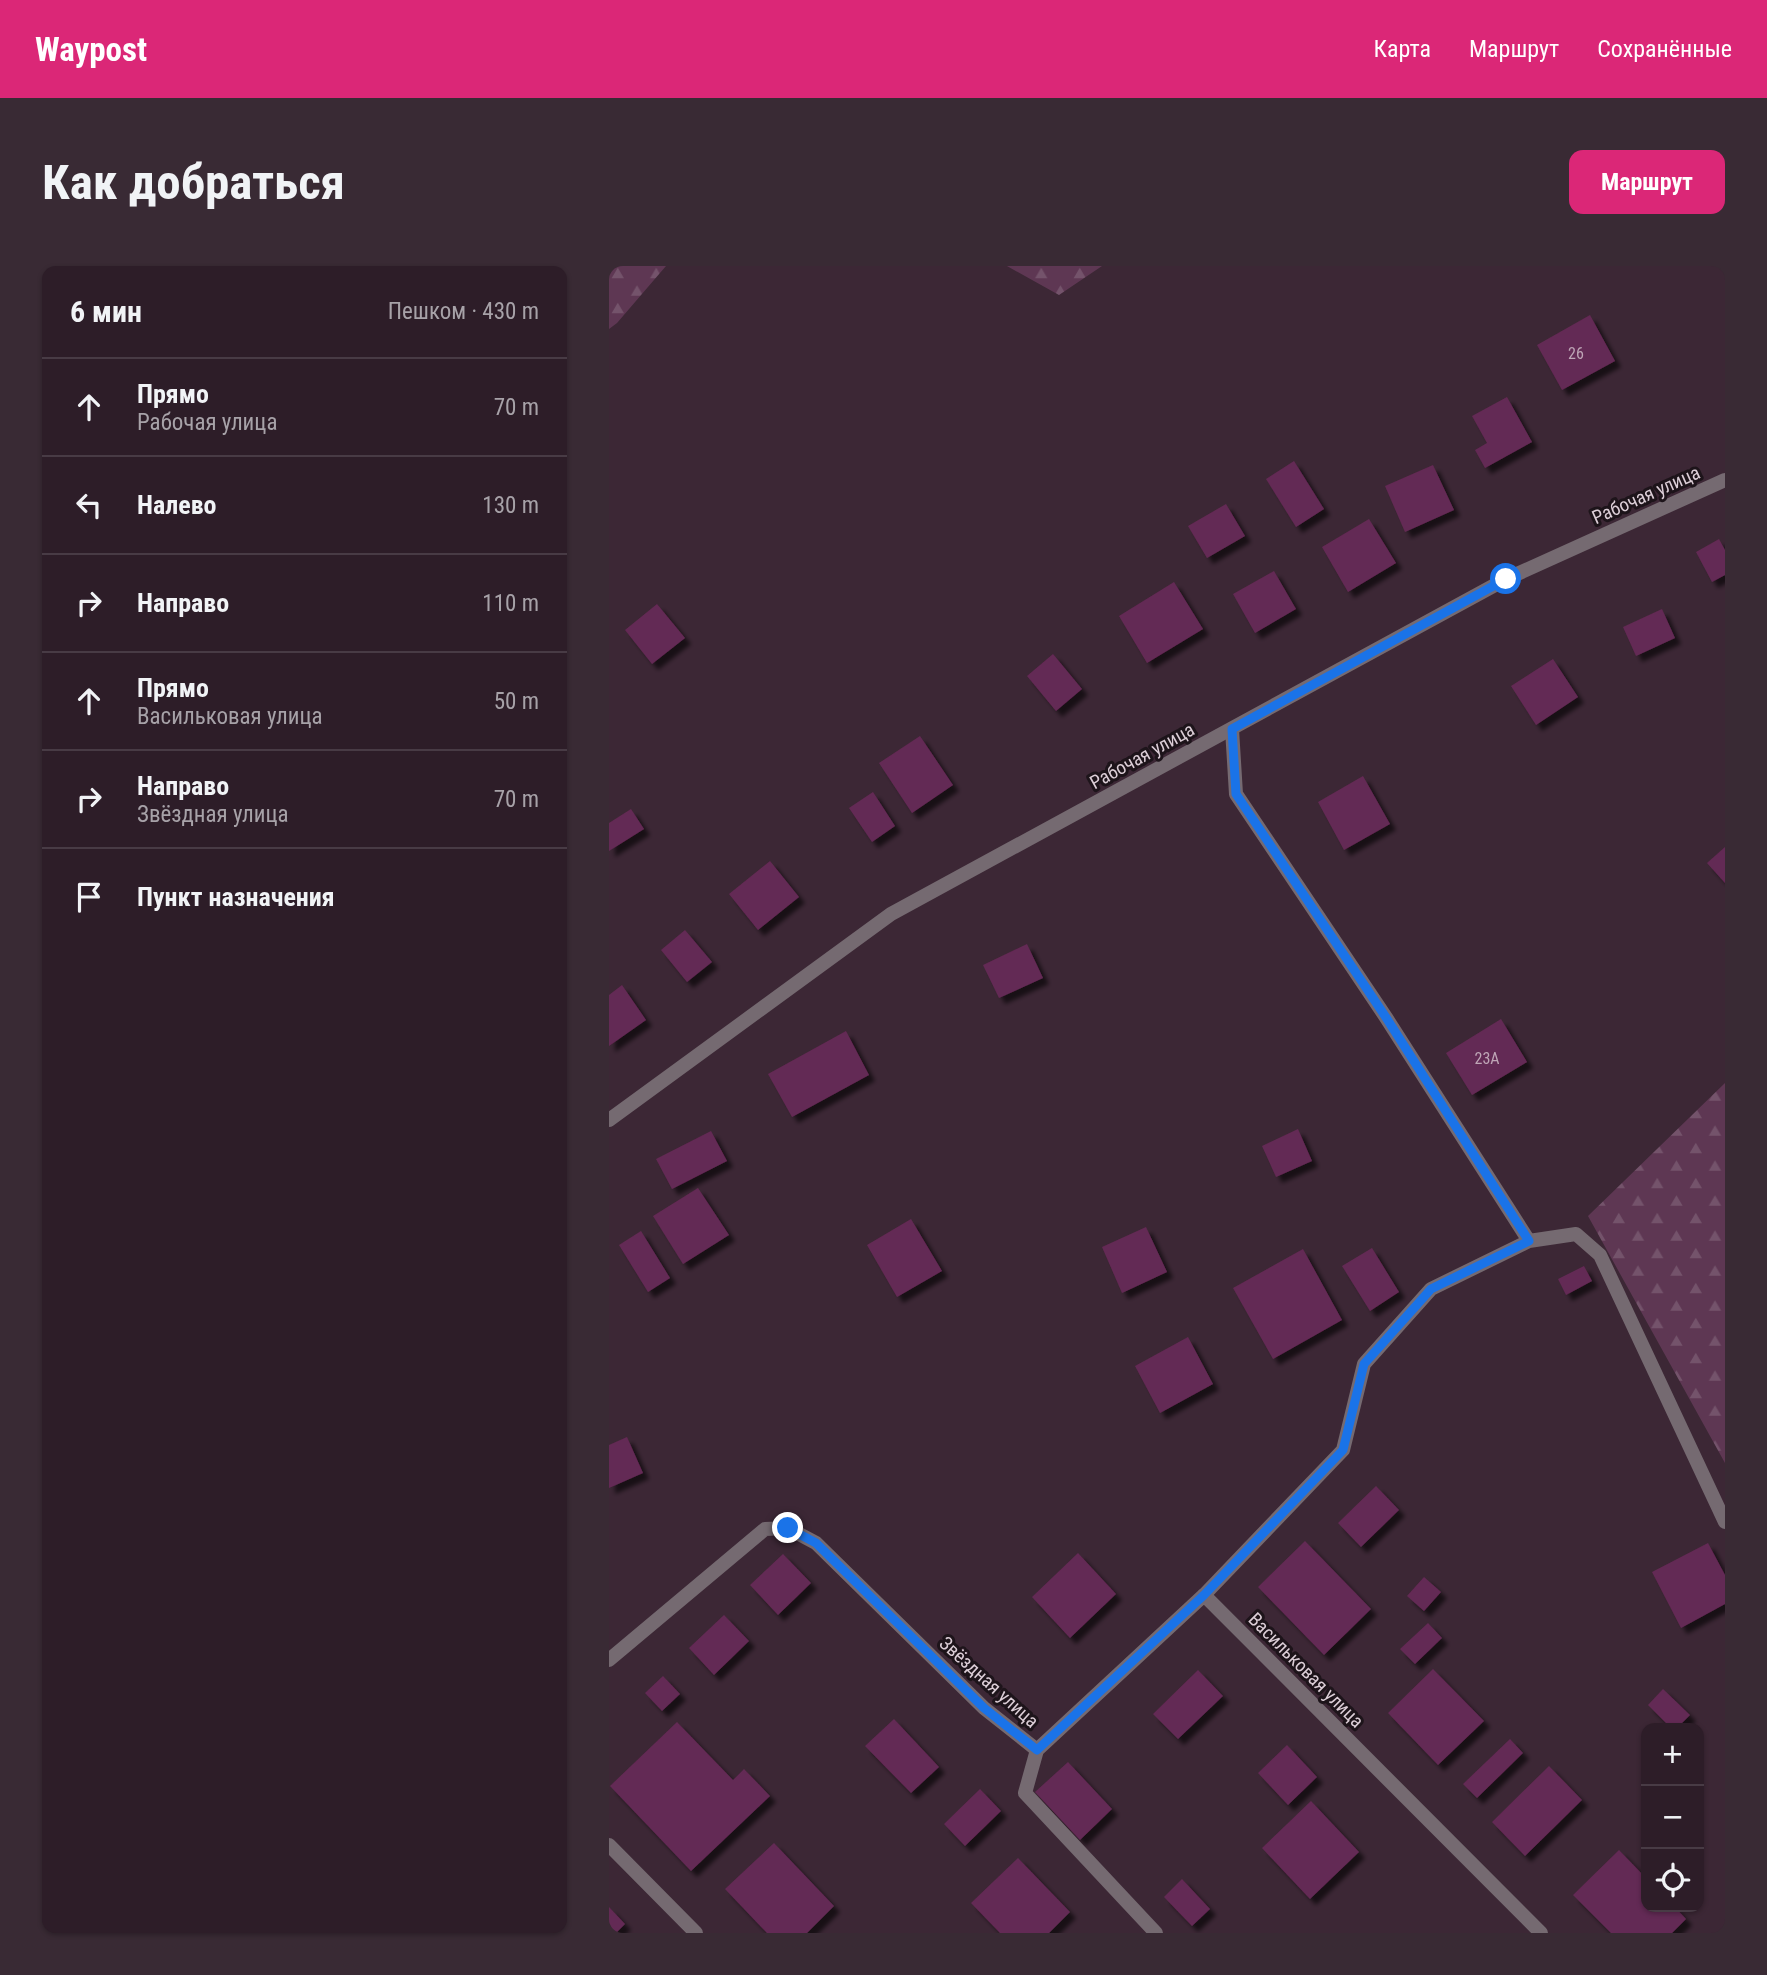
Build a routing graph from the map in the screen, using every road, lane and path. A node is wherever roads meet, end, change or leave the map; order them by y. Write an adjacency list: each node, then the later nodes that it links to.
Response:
1 (1725, 480): 2 (street, Рабочая улица)
2 (1232, 729): 3 (street, Рабочая улица); 4 (street)
3 (609, 1120)
4 (1529, 1241): 5 (street); 6 (street)
5 (1725, 1521)
6 (1204, 1595): 8 (street); 12 (street, Васильковая улица)
7 (609, 1660): 8 (street, Звёздная улица)
8 (1037, 1750): 11 (street, Звёздная улица)
9 (609, 1845): 10 (street)
10 (696, 1933)
11 (1156, 1933)
12 (1541, 1933)

